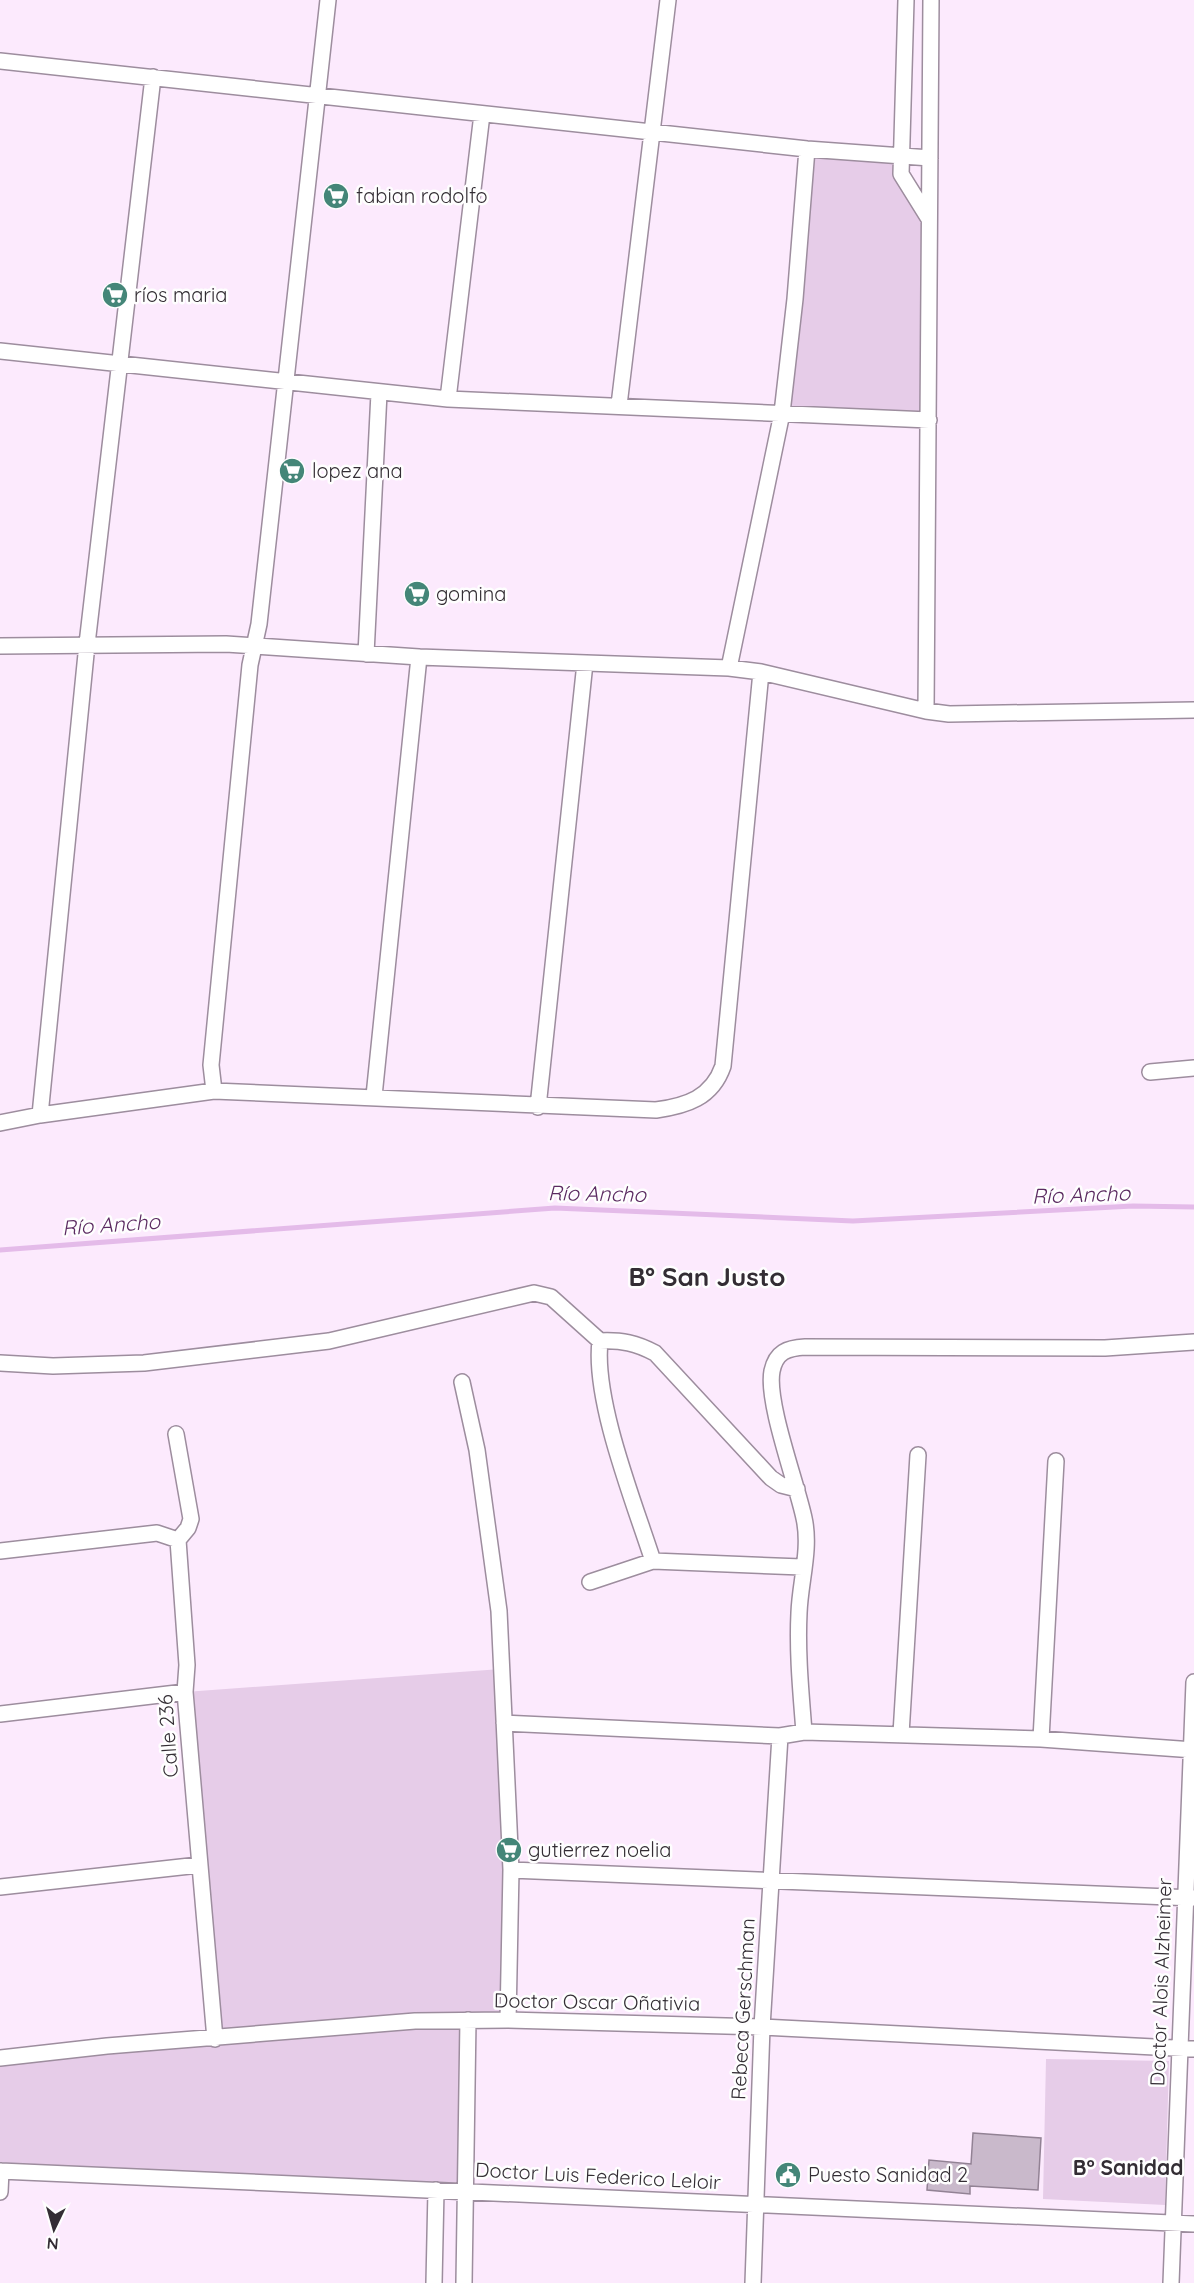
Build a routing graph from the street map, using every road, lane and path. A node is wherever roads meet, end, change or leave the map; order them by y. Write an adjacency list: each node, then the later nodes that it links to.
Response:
1 (328, 0): 7 (street)
2 (668, 0): 9 (street)
3 (906, 0): 11 (street)
4 (931, 0): 12 (street)
5 (0, 61): 6 (street)
6 (153, 77): 7 (street); 15 (street)
7 (318, 96): 8 (street); 16 (street)
8 (482, 114): 9 (street); 18 (street)
9 (652, 131): 10 (street); 19 (street)
10 (807, 149): 11 (street); 20 (street)
11 (900, 156): 12 (street); 13 (street)
12 (930, 158): 13 (street)
13 (929, 219): 21 (street)
14 (0, 351): 15 (street)
15 (119, 364): 16 (street); 22 (street)
16 (284, 381): 17 (street); 24 (street)
17 (379, 393): 18 (street); 25 (street)
18 (447, 399): 19 (street)
19 (619, 405): 20 (street)
20 (782, 413): 21 (street); 28 (street)
21 (929, 420): 31 (street)
22 (87, 644): 23 (street); 24 (street); 37 (street)
23 (0, 646)
24 (255, 646): 25 (street); 34 (street)
25 (366, 654): 26 (street)
26 (419, 657): 27 (street); 35 (street)
27 (585, 663): 28 (street); 36 (street)
28 (729, 668): 29 (street)
29 (761, 672): 31 (street); 36 (street)
30 (1194, 710): 31 (street)
31 (926, 711)
32 (1194, 1068): 33 (street)
33 (1150, 1072)
34 (214, 1091): 35 (street); 37 (street)
35 (375, 1096): 36 (street)
36 (538, 1107)
37 (40, 1115): 38 (street)
38 (0, 1123)
39 (600, 1341): 41 (street); 46 (street); 49 (street)
40 (1194, 1342): 46 (street)
41 (0, 1363)
42 (462, 1382): 55 (street)
43 (176, 1434): 47 (street, Calle 236)
44 (918, 1455): 57 (street)
45 (1056, 1461): 59 (street)
46 (797, 1490): 50 (street)
47 (178, 1539): 48 (street); 53 (street, Calle 236)
48 (0, 1551)
49 (653, 1560): 50 (street); 51 (street)
50 (802, 1567): 56 (street)
51 (590, 1582)
52 (1194, 1682): 60 (street, Doctor Alois Alzheimer)
53 (185, 1692): 54 (street); 61 (street, Calle 236)
54 (0, 1714)
55 (504, 1723): 58 (street); 62 (street)
56 (804, 1732): 57 (street); 58 (street)
57 (901, 1734): 59 (street)
58 (780, 1736): 63 (street, Rebeca Gerschman)
59 (1041, 1739): 60 (street)
60 (1192, 1750): 65 (street, Doctor Alois Alzheimer)
61 (200, 1865): 64 (street); 69 (street, Calle 236)
62 (511, 1870): 63 (street); 67 (street)
63 (771, 1880): 65 (street); 68 (street, Rebeca Gerschman)
64 (0, 1887)
65 (1189, 1898): 70 (street, Doctor Alois Alzheimer)
66 (468, 2020): 67 (street, Doctor Oscar Oñativia); 69 (street, Doctor Oscar Oñativia); 74 (street)
67 (508, 2020): 68 (street, Doctor Oscar Oñativia)
68 (762, 2027): 70 (street, Doctor Oscar Oñativia); 76 (street, Rebeca Gerschman)
69 (214, 2039): 71 (street, Doctor Oscar Oñativia)
70 (1186, 2049): 77 (street, Doctor Alois Alzheimer)
71 (0, 2058)
72 (1, 2171): 73 (street, Doctor Luis Federico Leloir); 75 (street)
73 (436, 2190): 74 (street, Doctor Luis Federico Leloir); 79 (street)
74 (467, 2191): 76 (street, Doctor Luis Federico Leloir); 80 (street)
75 (0, 2192)
76 (757, 2204): 77 (street, Doctor Luis Federico Leloir); 81 (street, Rebeca Gerschman)
77 (1175, 2223): 78 (street, Doctor Luis Federico Leloir); 82 (street, Doctor Alois Alzheimer)
78 (1194, 2224)
79 (434, 2283)
80 (464, 2283)
81 (753, 2283)
82 (1171, 2283)

